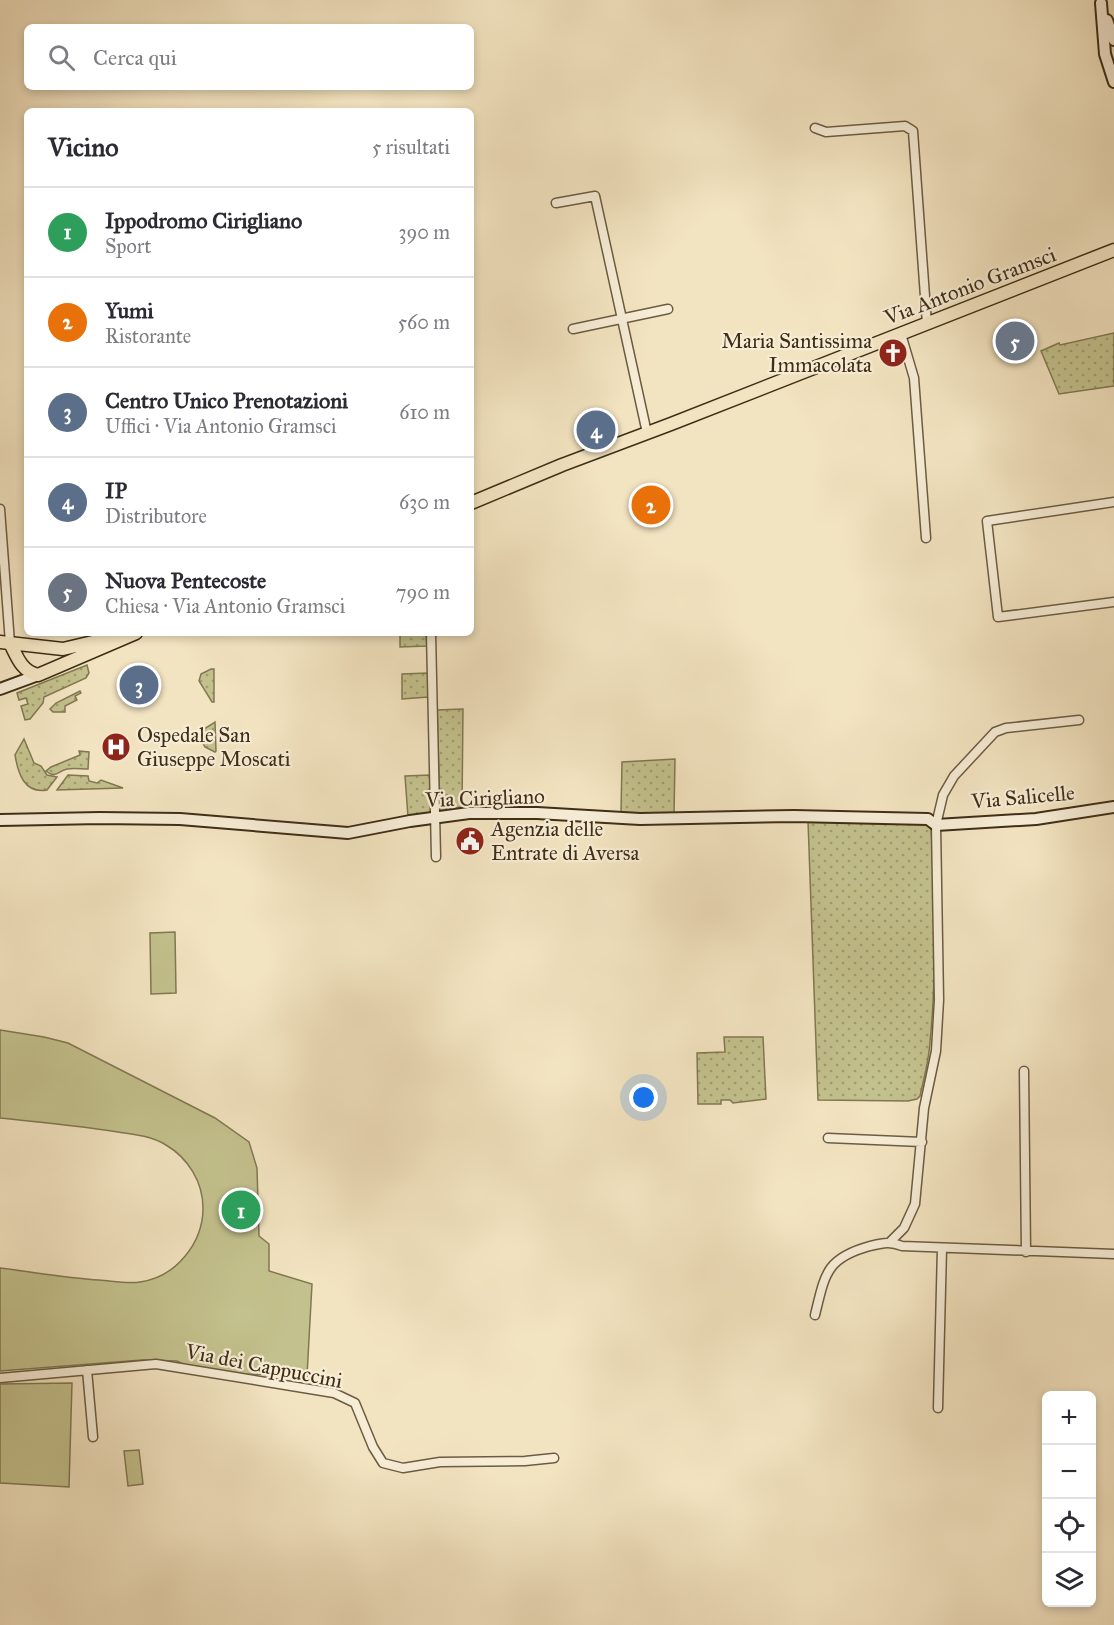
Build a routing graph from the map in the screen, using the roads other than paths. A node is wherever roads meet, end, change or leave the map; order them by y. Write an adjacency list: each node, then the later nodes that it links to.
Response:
1 (1100, 2): 2 (street); 3 (street); 4 (street)
2 (1114, 22)
3 (1114, 40)
4 (1114, 82)
5 (815, 128): 10 (street)
6 (556, 203): 9 (street)
7 (1113, 251): 10 (main road, Via Antonio Gramsci)
8 (668, 309): 9 (street)
9 (622, 319): 11 (street); 13 (street)
10 (927, 324): 12 (main road, Via Antonio Gramsci)
11 (573, 329)
12 (901, 334): 13 (main road, Via Antonio Gramsci); 17 (street)
13 (647, 433): 14 (main road, Via Antonio Gramsci)
14 (474, 502)
15 (1114, 502): 18 (street)
16 (0, 509): 19 (street)
17 (926, 538)
18 (1114, 602)
19 (9, 617): 23 (street); 24 (street)
20 (122, 636): 25 (main road)
21 (128, 636): 26 (main road)
22 (431, 636): 33 (street)
23 (5, 642): 24 (main road); 27 (main road)
24 (43, 646): 25 (main road); 27 (main road)
25 (63, 649): 26 (main road)
26 (67, 663): 28 (main road)
27 (21, 664): 28 (main road); 29 (street)
28 (38, 675): 29 (street)
29 (13, 685): 30 (street)
30 (0, 689)
31 (1078, 720): 35 (street)
32 (1114, 807): 35 (street, Via Salicelle)
33 (436, 817): 34 (street, Via Cirigliano); 35 (street, Via Cirigliano); 36 (street)
34 (0, 820)
35 (936, 825): 39 (street)
36 (436, 857)
37 (1024, 1071): 42 (street)
38 (828, 1138): 39 (street)
39 (922, 1142): 40 (street)
40 (891, 1241): 41 (street); 44 (street)
41 (942, 1248): 42 (street); 47 (street)
42 (1026, 1252): 43 (street)
43 (1114, 1254)
44 (815, 1315)
45 (87, 1370): 46 (street, Via dei Cappuccini); 48 (street); 49 (street, Via dei Cappuccini)
46 (0, 1378)
47 (938, 1408)
48 (93, 1437)
49 (554, 1458)

